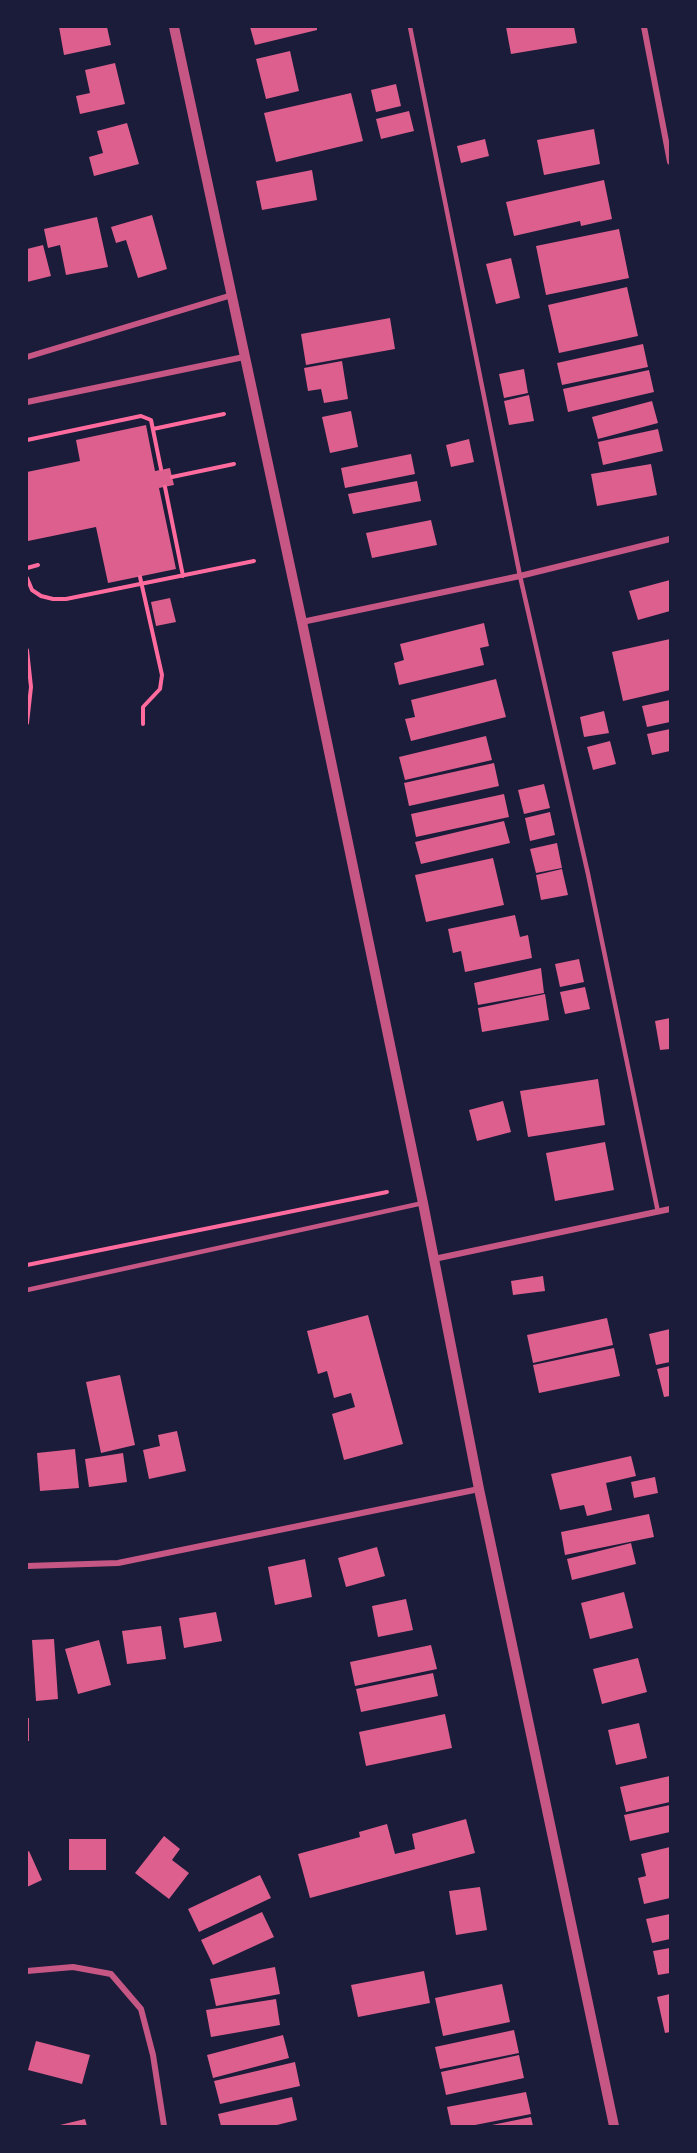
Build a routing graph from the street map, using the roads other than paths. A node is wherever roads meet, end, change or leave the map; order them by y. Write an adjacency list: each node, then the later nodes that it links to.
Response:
1 (174, 27): 5 (street)
2 (410, 27): 10 (lane)
3 (644, 27): 4 (street)
4 (670, 162)
5 (232, 295): 6 (street); 7 (street)
6 (27, 357)
7 (244, 357): 8 (street); 11 (street)
8 (27, 402)
9 (670, 539): 10 (street)
10 (520, 576): 11 (street); 14 (lane)
11 (302, 622): 12 (street)
12 (423, 1203): 15 (street); 16 (lane)
13 (670, 1209): 14 (street)
14 (658, 1212): 15 (street)
15 (434, 1259): 17 (street)
16 (27, 1290)
17 (478, 1489): 18 (street); 21 (street)
18 (27, 1566)
19 (27, 1971): 20 (street)
20 (164, 2126)
21 (614, 2126)

